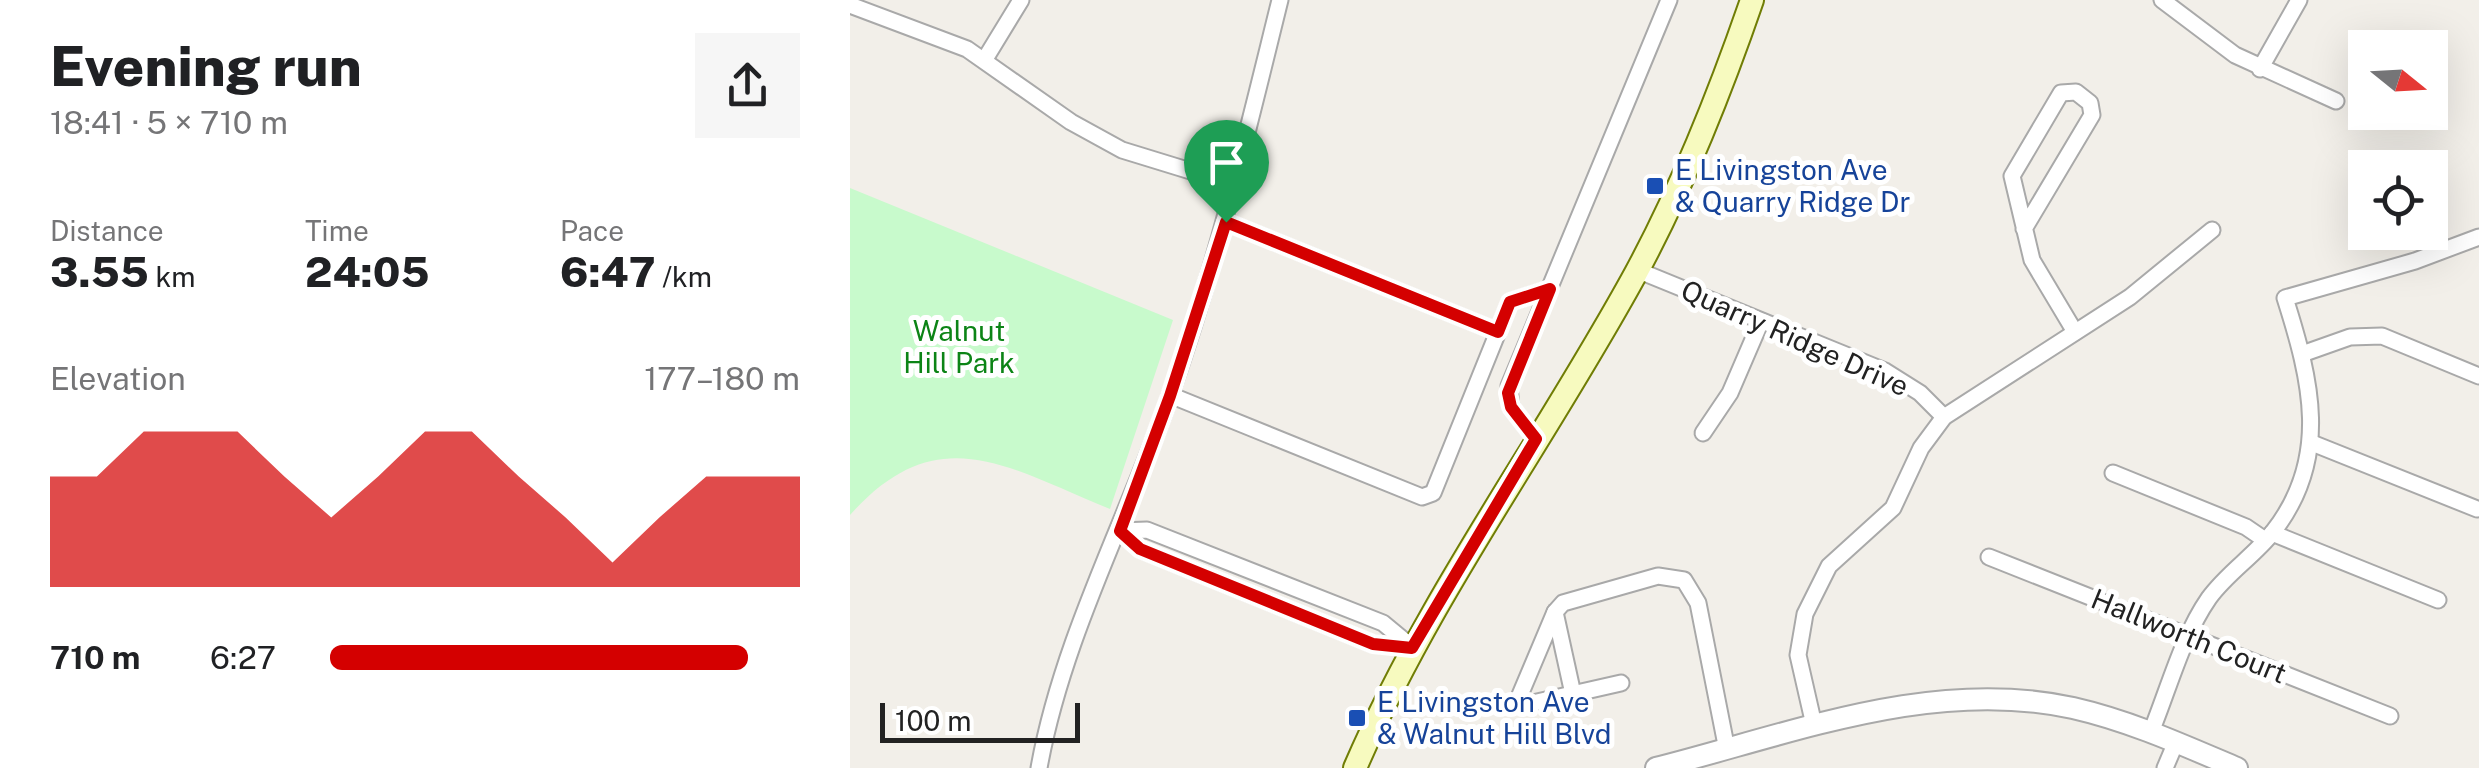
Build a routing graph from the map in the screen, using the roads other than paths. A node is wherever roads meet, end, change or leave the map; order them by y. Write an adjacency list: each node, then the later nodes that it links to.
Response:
1 (1021, 0): 8 (street)
2 (1280, 0): 11 (street)
3 (1669, 0): 17 (street)
4 (1752, 0): 16 (main road)
5 (2162, 0): 9 (street)
6 (2299, 0): 9 (street)
7 (850, 4): 8 (street)
8 (985, 59): 11 (street)
9 (2260, 68): 10 (street)
10 (2336, 102)
11 (1236, 185): 12 (street)
12 (1226, 222): 19 (street); 23 (street)
13 (2024, 229): 13 (street); 20 (street)
14 (2212, 230): 20 (street)
15 (2479, 237): 21 (street)
16 (1638, 270): 18 (street, Quarry Ridge Drive); 26 (main road)
17 (1550, 289): 19 (street); 26 (street)
18 (1761, 321): 24 (street, Quarry Ridge Drive); 25 (street)
19 (1498, 332): 23 (street)
20 (2075, 332): 24 (street)
21 (2302, 354): 22 (street); 27 (street)
22 (2479, 376)
23 (1170, 396): 30 (street)
24 (1944, 417): 40 (street)
25 (1703, 433)
26 (1536, 439): 36 (main road)
27 (2312, 443): 29 (street); 31 (street)
28 (2113, 473): 31 (street)
29 (2476, 509)
30 (1120, 531): 36 (street); 36 (street); 45 (street)
31 (2268, 536): 33 (street); 35 (street)
32 (1989, 558): 35 (street, Hallworth Court)
33 (2438, 600)
34 (1555, 612): 38 (street); 38 (street); 43 (street)
35 (2190, 636): 39 (street, Hallworth Court); 41 (street)
36 (1412, 648): 44 (main road)
37 (1622, 683): 38 (street)
38 (1573, 694)
39 (2390, 716)
40 (1814, 725): 41 (street); 43 (street)
41 (2151, 732): 42 (street)
42 (2176, 742): 47 (street); 48 (street)
43 (1727, 750): 46 (street)
44 (1362, 766)
45 (1039, 768)
46 (1656, 768)
47 (2165, 768)
48 (2237, 768)

